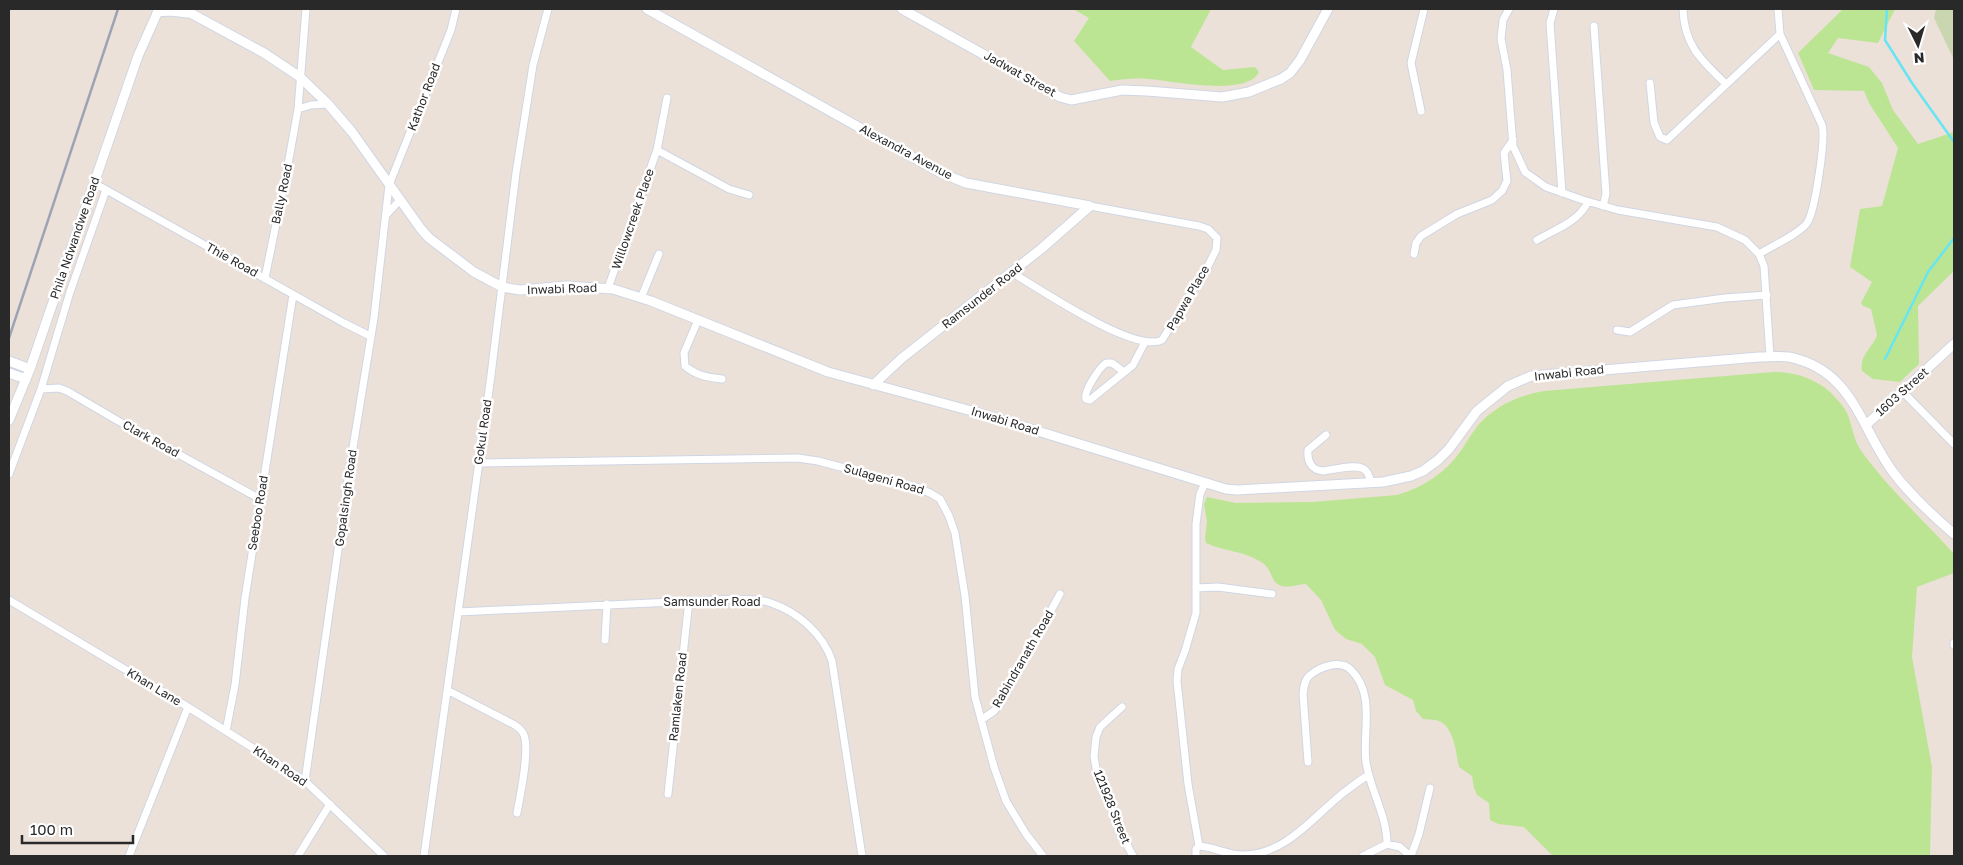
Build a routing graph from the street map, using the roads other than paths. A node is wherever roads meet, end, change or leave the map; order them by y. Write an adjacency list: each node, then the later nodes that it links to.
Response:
1 (184, 9): 14 (street, Inwabi Road)
2 (306, 9): 17 (street, Bally Road)
3 (456, 9): 27 (street, Kathor Road)
4 (548, 9): 43 (street, Gokul Road)
5 (649, 9): 33 (street, Alexandra Avenue)
6 (902, 9): 7 (street, Jadwat Street)
7 (1328, 9)
8 (1424, 9): 23 (street)
9 (1509, 9): 24 (street)
10 (1554, 9): 29 (street)
11 (1684, 9): 19 (street)
12 (1778, 9): 16 (street)
13 (155, 10): 14 (street, Inwabi Road); 26 (street, Phila Ndwandwe Road)
14 (195, 15): 17 (street, Inwabi Road)
15 (1594, 26): 34 (street)
16 (1780, 34): 19 (street); 40 (street)
17 (300, 77): 21 (street, Inwabi Road); 22 (street, Bally Road)
18 (1650, 83): 19 (street)
19 (1726, 84)
20 (667, 98): 25 (street, Willowcreek Place)
21 (328, 104): 22 (street); 27 (street, Inwabi Road)
22 (298, 110): 42 (street, Bally Road)
23 (1421, 111)
24 (1513, 140): 29 (street); 39 (street)
25 (657, 150): 30 (street); 44 (street, Willowcreek Place)
26 (94, 183): 28 (street, Thie Road); 55 (street, Phila Ndwandwe Road)
27 (389, 185): 31 (street, Inwabi Road); 35 (street, Gopalsingh Road)
28 (106, 190): 42 (street, Thie Road); 61 (street, Phila Ndwandwe Road)
29 (1562, 193): 32 (street)
30 (749, 195)
31 (399, 201): 35 (street); 43 (street, Inwabi Road)
32 (1588, 202): 34 (street); 37 (street)
33 (1090, 206): 36 (street, Alexandra Avenue); 41 (street, Ramsunder Road)
34 (1603, 206): 40 (street)
35 (386, 214): 50 (street, Gopalsingh Road)
36 (1217, 238): 51 (street, Papwa Place)
37 (1537, 240)
38 (658, 254): 47 (street)
39 (1414, 254)
40 (1759, 254): 46 (street)
41 (1011, 272): 51 (street); 60 (street, Ramsunder Road)
42 (265, 278): 45 (street, Thie Road)
43 (502, 287): 44 (street, Inwabi Road); 67 (street, Gokul Road)
44 (608, 288): 47 (street, Inwabi Road)
45 (293, 294): 50 (street, Thie Road); 71 (street, Seeboo Road)
46 (1767, 295): 49 (street); 53 (street)
47 (641, 298): 48 (street, Inwabi Road)
48 (698, 320): 59 (street); 60 (street, Inwabi Road)
49 (1617, 330)
50 (370, 336): 88 (street, Gopalsingh Road)
51 (1145, 342): 56 (street)
52 (1954, 344): 62 (street, 1603 Street)
53 (1770, 357): 64 (street, Inwabi Road); 70 (street, Inwabi Road)
54 (9, 362): 55 (street)
55 (30, 369): 58 (street, Phila Ndwandwe Road)
56 (1124, 372): 56 (street)
57 (9, 373): 58 (street)
58 (26, 379): 63 (street, Phila Ndwandwe Road)
59 (722, 379)
60 (873, 385): 69 (street, Inwabi Road)
61 (41, 389): 68 (street, Phila Ndwandwe Road); 71 (street, Clark Road)
62 (1903, 392): 64 (street, 1603 Street); 66 (street)
63 (9, 420)
64 (1866, 425): 72 (street, 1603 Street)
65 (1326, 435): 70 (street)
66 (1953, 440)
67 (479, 463): 79 (street, Gokul Road); 84 (street, Sulageni Road)
68 (9, 474)
69 (1205, 482): 70 (street, Inwabi Road); 73 (street)
70 (1371, 483)
71 (260, 499): 85 (street, Seeboo Road)
72 (1954, 534)
73 (1196, 588): 75 (street); 94 (street)
74 (1060, 594): 84 (street, Rabindranath Road)
75 (1272, 594)
76 (9, 600): 82 (street, Khan Lane)
77 (689, 600): 78 (street, Samsunder Road); 90 (street, Ramlaken Road); 99 (street, Samsunder Road)
78 (608, 604): 79 (street, Samsunder Road); 80 (street)
79 (458, 612): 81 (street, Gokul Road)
80 (605, 640)
81 (446, 690): 92 (street); 98 (street, Gokul Road)
82 (188, 707): 85 (street, Khan Road); 95 (street, Khan Lane)
83 (1122, 707): 101 (street, 121928 Street)
84 (981, 720): 100 (street, Sulageni Road)
85 (226, 731): 88 (street, Khan Road)
86 (1308, 762): 87 (street)
87 (1369, 776): 93 (street); 94 (street)
88 (305, 781): 91 (street, Khan Road)
89 (1430, 788): 104 (street)
90 (668, 794)
91 (330, 804): 96 (street); 97 (street, Khan Road)
92 (517, 813)
93 (1387, 844): 103 (street); 104 (street)
94 (1199, 846): 102 (street)
95 (129, 856)
96 (298, 856)
97 (384, 856)
98 (424, 856)
99 (862, 856)
100 (1043, 856)
101 (1133, 856)
102 (1196, 856)
103 (1363, 856)
104 (1410, 856)

